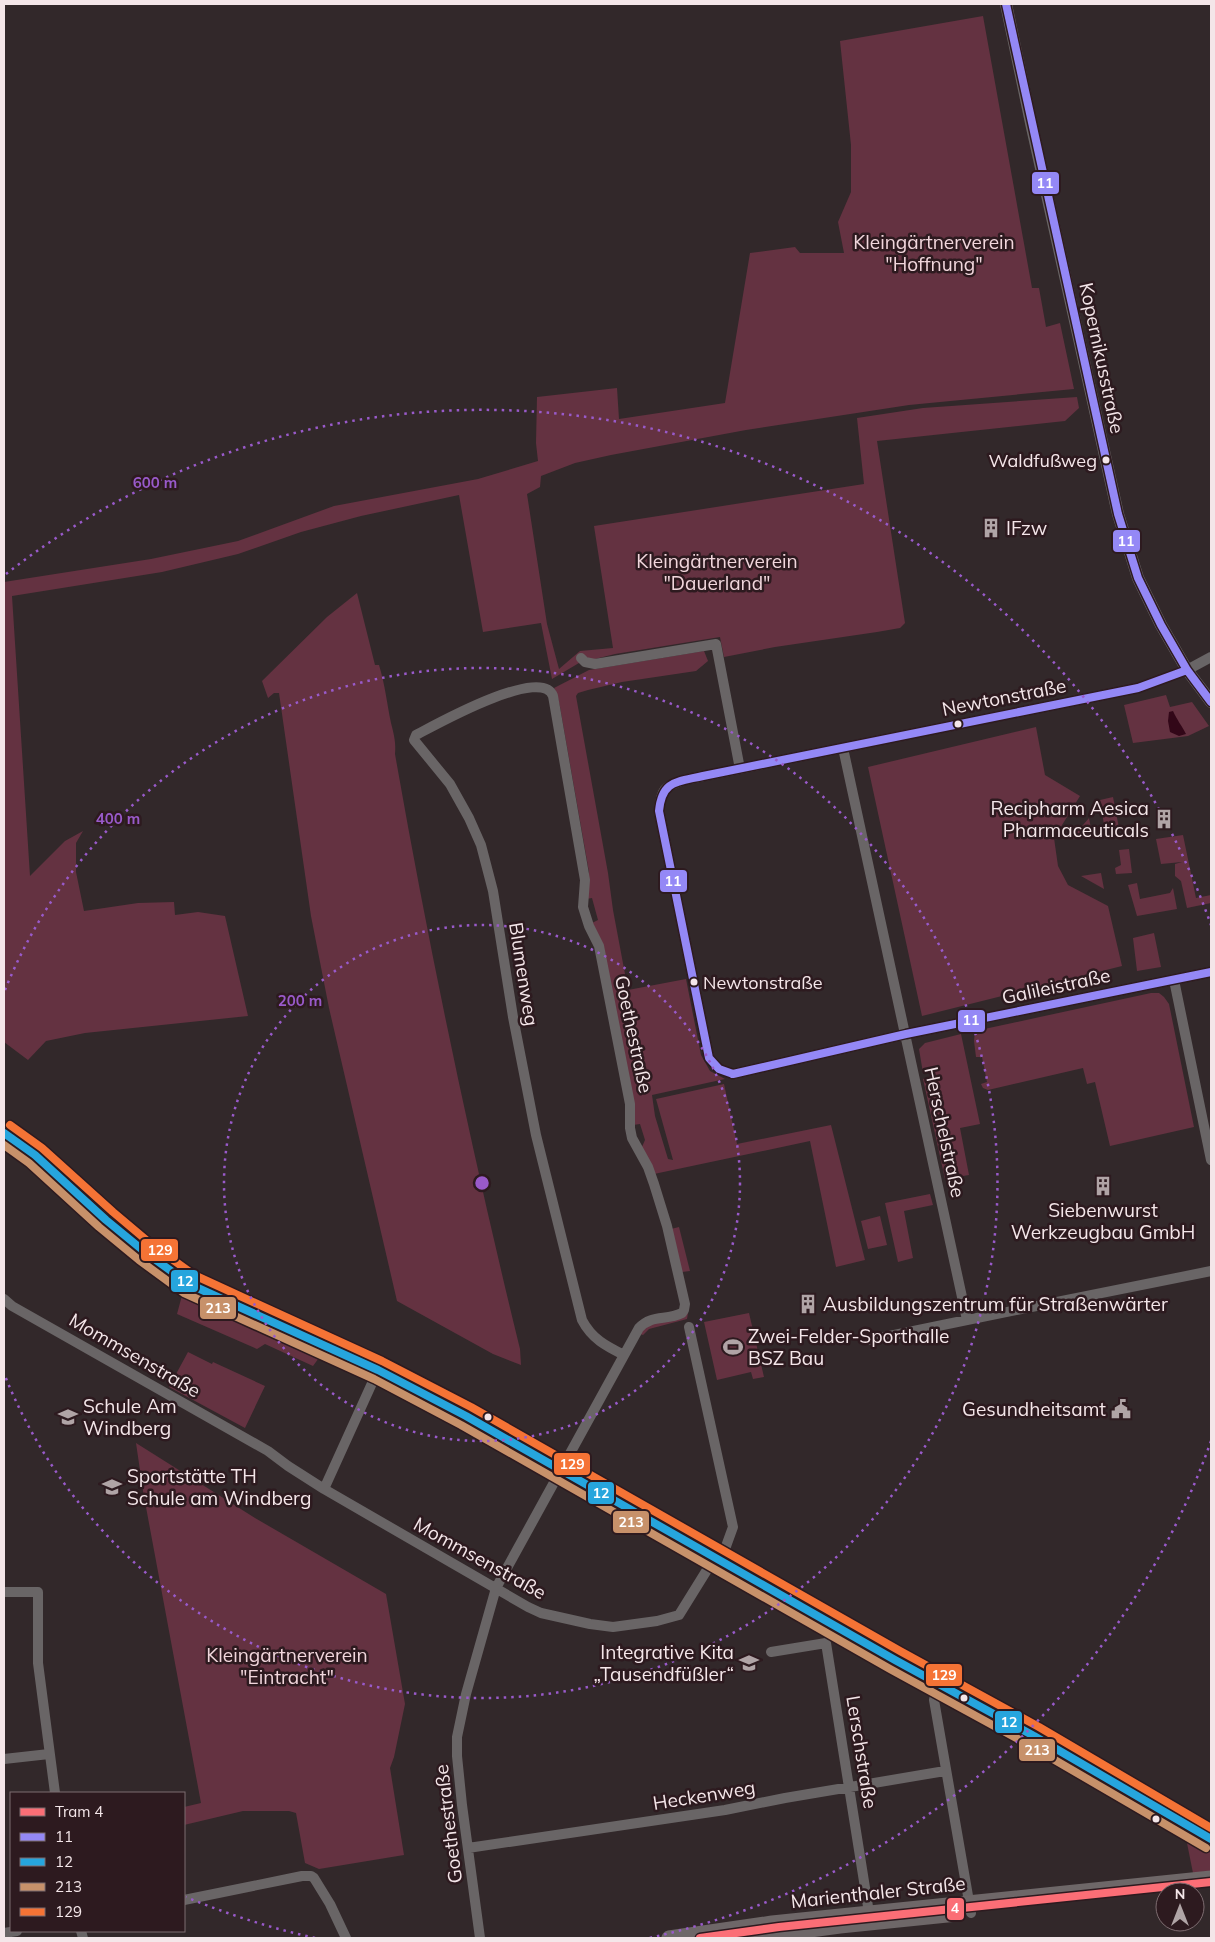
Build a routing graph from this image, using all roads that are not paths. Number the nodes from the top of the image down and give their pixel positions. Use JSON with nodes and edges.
{"nodes":[{"id":1,"x":1006,"y":4,"type":"edge"},
{"id":2,"x":1211,"y":657,"type":"edge"},
{"id":3,"x":581,"y":658,"type":"dead end"},
{"id":4,"x":1187,"y":670,"type":"junction"},
{"id":5,"x":549,"y":689,"type":"joint"},
{"id":6,"x":1211,"y":702,"type":"edge"},
{"id":7,"x":843,"y":748,"type":"junction"},
{"id":8,"x":740,"y":769,"type":"junction"},
{"id":9,"x":1211,"y":972,"type":"edge"},
{"id":10,"x":1174,"y":980,"type":"junction"},
{"id":11,"x":906,"y":1034,"type":"junction"},
{"id":12,"x":733,"y":1074,"type":"joint"},
{"id":13,"x":4,"y":1132,"type":"edge"},
{"id":14,"x":1211,"y":1160,"type":"edge"},
{"id":15,"x":1211,"y":1271,"type":"edge"},
{"id":16,"x":4,"y":1299,"type":"edge"},
{"id":17,"x":967,"y":1320,"type":"junction"},
{"id":18,"x":689,"y":1326,"type":"dead end"},
{"id":19,"x":870,"y":1340,"type":"dead end"},
{"id":20,"x":624,"y":1355,"type":"junction"},
{"id":21,"x":378,"y":1370,"type":"junction"},
{"id":22,"x":561,"y":1470,"type":"junction"},
{"id":23,"x":324,"y":1489,"type":"junction"},
{"id":24,"x":718,"y":1559,"type":"junction"},
{"id":25,"x":496,"y":1588,"type":"junction"},
{"id":26,"x":4,"y":1592,"type":"edge"},
{"id":27,"x":771,"y":1652,"type":"dead end"},
{"id":28,"x":938,"y":1683,"type":"junction"},
{"id":29,"x":49,"y":1754,"type":"junction"},
{"id":30,"x":4,"y":1759,"type":"edge"},
{"id":31,"x":945,"y":1771,"type":"junction"},
{"id":32,"x":850,"y":1786,"type":"junction"},
{"id":33,"x":55,"y":1792,"type":"edge"},
{"id":34,"x":1211,"y":1839,"type":"edge"},
{"id":35,"x":468,"y":1848,"type":"junction"},
{"id":36,"x":1211,"y":1878,"type":"edge"},
{"id":37,"x":1155,"y":1894,"type":"edge"},
{"id":38,"x":185,"y":1900,"type":"edge"},
{"id":39,"x":970,"y":1907,"type":"junction"},
{"id":40,"x":870,"y":1918,"type":"junction"},
{"id":41,"x":346,"y":1938,"type":"edge"},
{"id":42,"x":480,"y":1938,"type":"edge"},
{"id":43,"x":669,"y":1938,"type":"edge"},
{"id":44,"x":751,"y":1938,"type":"edge"}],
"edges":[{"from":1,"to":4,"type":"street","name":"Kopernikusstraße"},
{"from":2,"to":4,"type":"street","name":"Newtonstraße"},
{"from":3,"to":8,"type":"street"},
{"from":4,"to":6,"type":"street","name":"Kopernikusstraße"},
{"from":4,"to":7,"type":"street","name":"Newtonstraße"},
{"from":5,"to":20,"type":"street","name":"Goethestraße"},
{"from":5,"to":20,"type":"street","name":"Blumenweg"},
{"from":7,"to":8,"type":"street","name":"Newtonstraße"},
{"from":7,"to":11,"type":"street","name":"Herschelstraße"},
{"from":8,"to":12,"type":"street","name":"Newtonstraße"},
{"from":9,"to":10,"type":"street","name":"Galileistraße"},
{"from":10,"to":11,"type":"street","name":"Galileistraße"},
{"from":10,"to":14,"type":"street"},
{"from":11,"to":12,"type":"street","name":"Galileistraße"},
{"from":11,"to":17,"type":"street","name":"Herschelstraße"},
{"from":13,"to":21,"type":"main road"},
{"from":15,"to":17,"type":"street"},
{"from":16,"to":23,"type":"street","name":"Mommsenstraße"},
{"from":17,"to":19,"type":"street"},
{"from":18,"to":24,"type":"street","name":"Mommsenstraße"},
{"from":20,"to":22,"type":"street","name":"Goethestraße"},
{"from":21,"to":22,"type":"main road"},
{"from":21,"to":23,"type":"street"},
{"from":22,"to":24,"type":"main road"},
{"from":22,"to":25,"type":"street","name":"Goethestraße"},
{"from":23,"to":25,"type":"street","name":"Mommsenstraße"},
{"from":24,"to":25,"type":"street","name":"Mommsenstraße"},
{"from":24,"to":28,"type":"main road"},
{"from":25,"to":35,"type":"street","name":"Goethestraße"},
{"from":26,"to":29,"type":"street"},
{"from":27,"to":32,"type":"street","name":"Lerschstraße"},
{"from":28,"to":31,"type":"street"},
{"from":28,"to":34,"type":"main road"},
{"from":29,"to":30,"type":"street"},
{"from":29,"to":33,"type":"street"},
{"from":31,"to":32,"type":"street","name":"Heckenweg"},
{"from":31,"to":39,"type":"street"},
{"from":32,"to":35,"type":"street","name":"Heckenweg"},
{"from":32,"to":40,"type":"street","name":"Lerschstraße"},
{"from":35,"to":42,"type":"street","name":"Goethestraße"},
{"from":36,"to":39,"type":"main road","name":"Marienthaler Straße"},
{"from":37,"to":39,"type":"main road","name":"Marienthaler Straße"},
{"from":38,"to":41,"type":"street"},
{"from":39,"to":40,"type":"main road","name":"Marienthaler Straße"},
{"from":40,"to":43,"type":"main road","name":"Marienthaler Straße"},
{"from":40,"to":44,"type":"main road","name":"Marienthaler Straße"}]}
